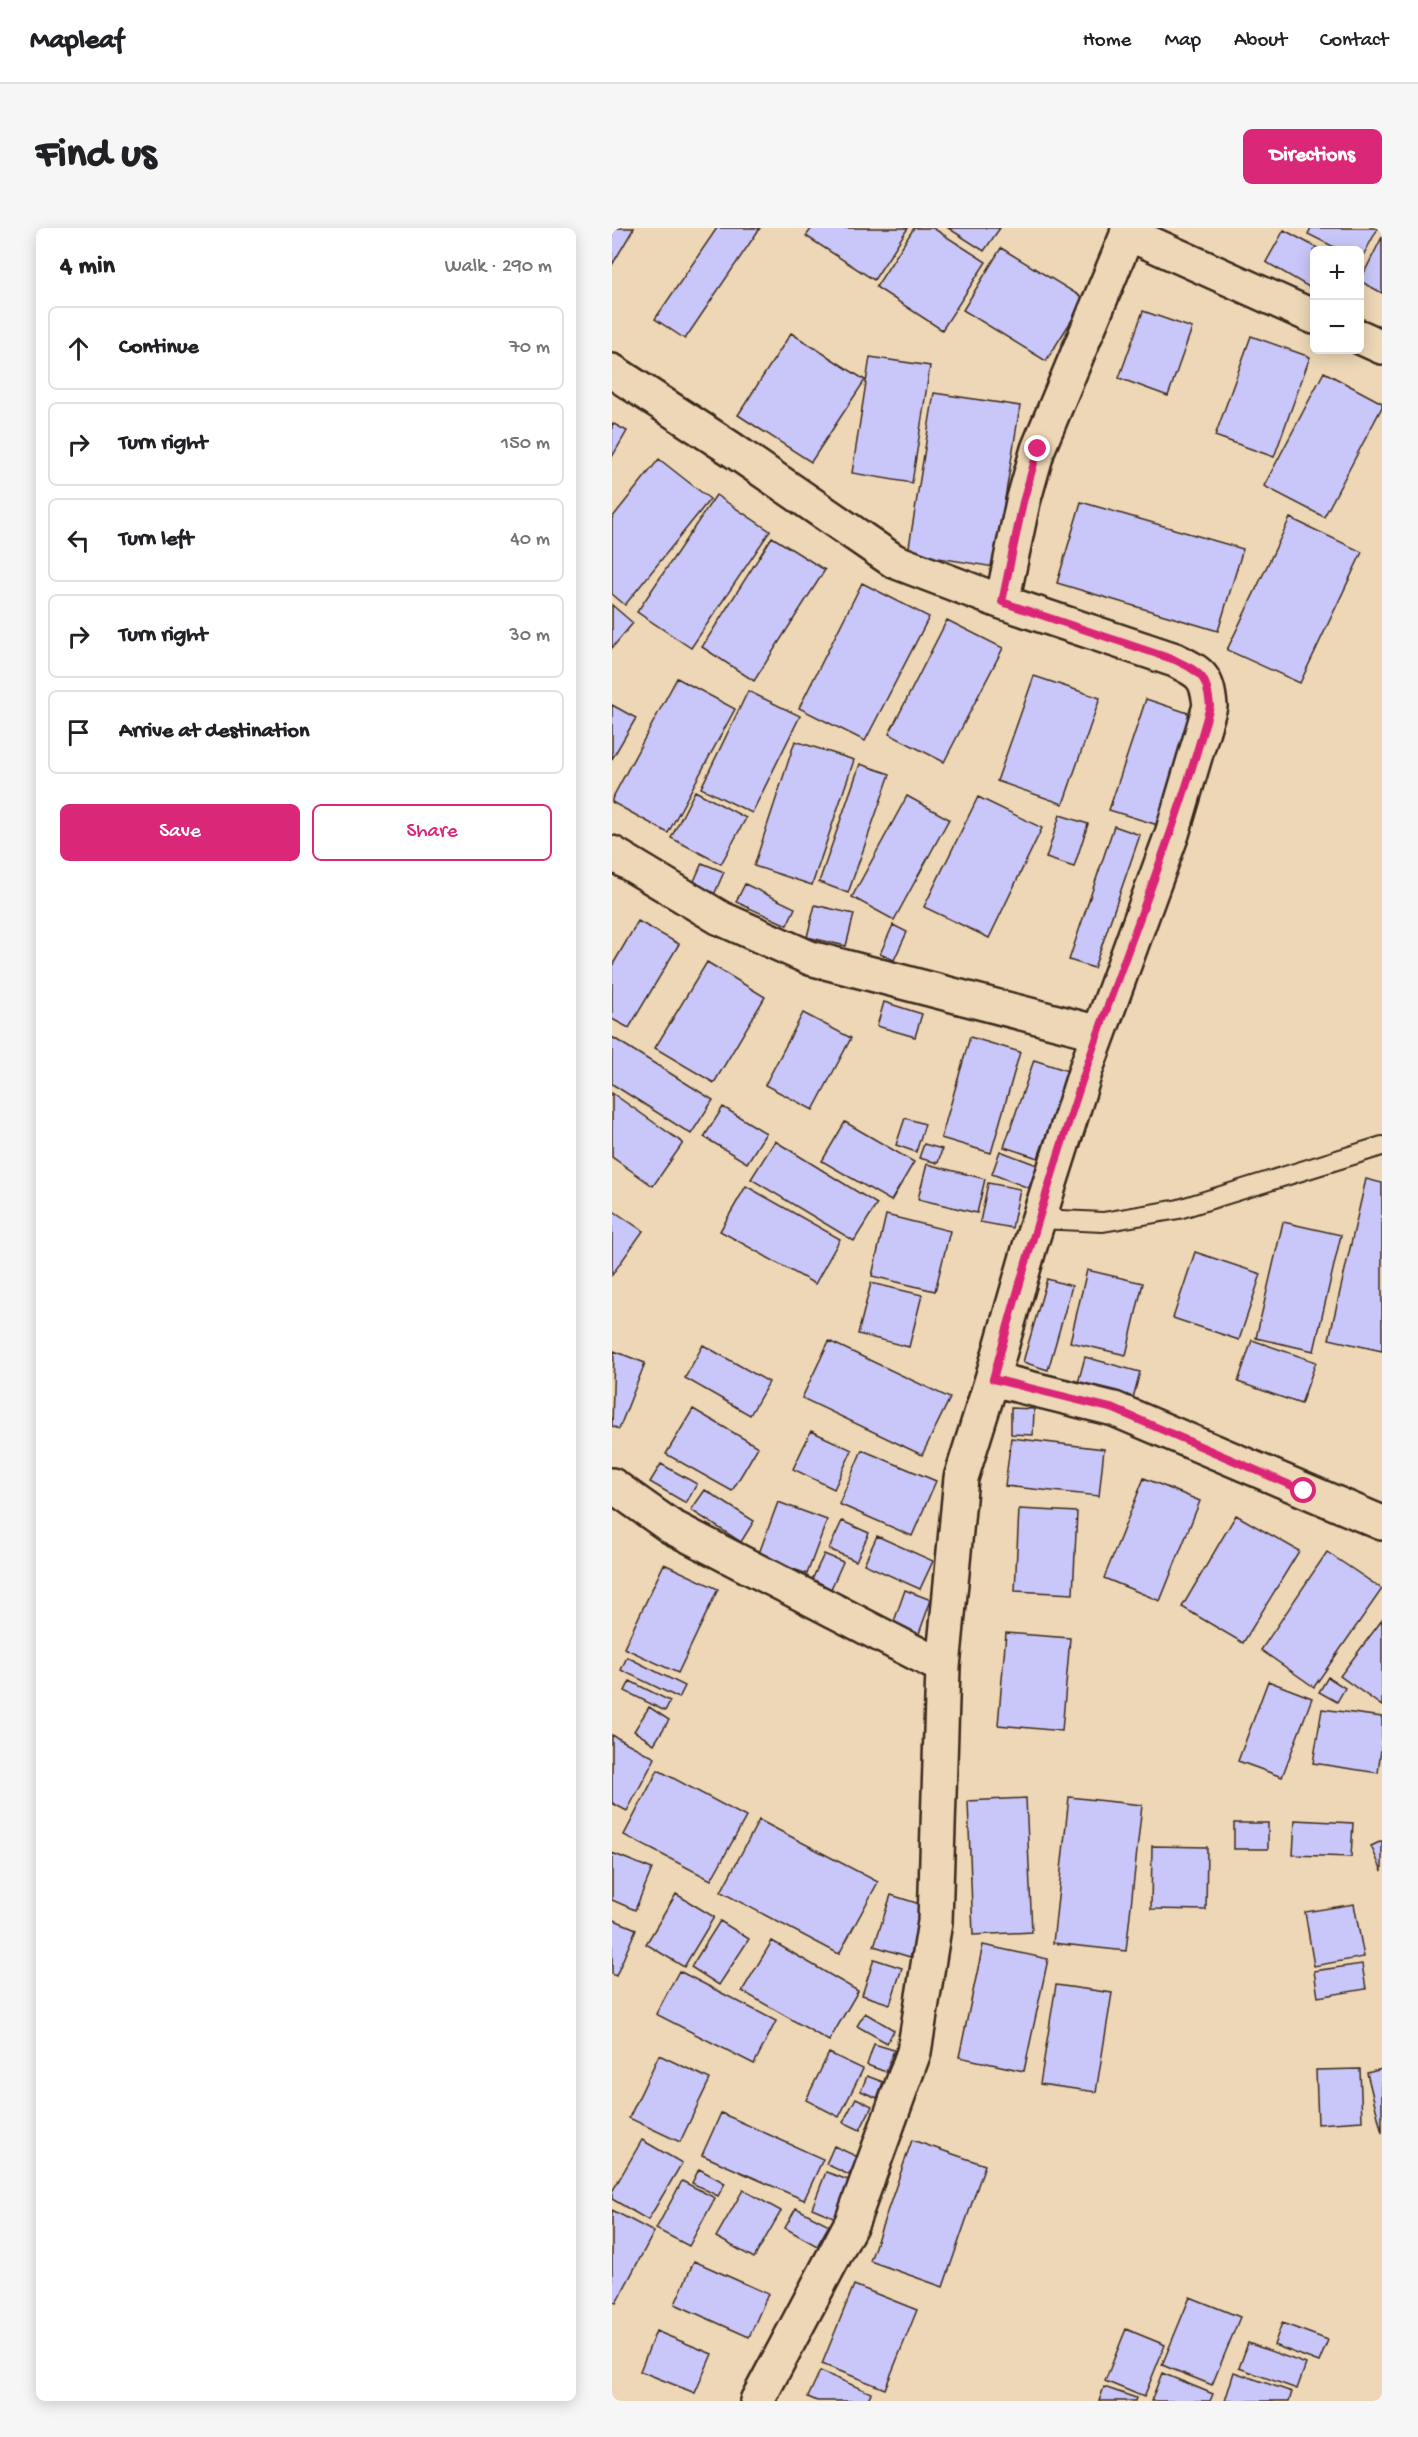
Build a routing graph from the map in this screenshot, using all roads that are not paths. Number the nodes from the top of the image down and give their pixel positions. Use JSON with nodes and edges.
{"nodes":[{"id":1,"x":1129,"y":231,"type":"edge"},
{"id":2,"x":1310,"y":315,"type":"edge"},
{"id":3,"x":1364,"y":339,"type":"edge"},
{"id":4,"x":1382,"y":347,"type":"edge"},
{"id":5,"x":612,"y":372,"type":"edge"},
{"id":6,"x":1002,"y":602,"type":"junction"},
{"id":7,"x":612,"y":853,"type":"edge"},
{"id":8,"x":1099,"y":1033,"type":"junction"},
{"id":9,"x":1382,"y":1146,"type":"edge"},
{"id":10,"x":1039,"y":1219,"type":"junction"},
{"id":11,"x":993,"y":1379,"type":"junction"},
{"id":12,"x":612,"y":1485,"type":"edge"},
{"id":13,"x":1382,"y":1523,"type":"edge"},
{"id":14,"x":943,"y":1667,"type":"junction"},
{"id":15,"x":757,"y":2401,"type":"edge"}],
"edges":[{"from":1,"to":2,"type":"street"},
{"from":1,"to":6,"type":"street"},
{"from":3,"to":4,"type":"street"},
{"from":5,"to":6,"type":"street"},
{"from":6,"to":8,"type":"street"},
{"from":7,"to":8,"type":"street"},
{"from":8,"to":10,"type":"street"},
{"from":9,"to":10,"type":"lane"},
{"from":10,"to":11,"type":"street"},
{"from":11,"to":13,"type":"street"},
{"from":11,"to":14,"type":"street"},
{"from":12,"to":14,"type":"street"},
{"from":14,"to":15,"type":"street"}]}
